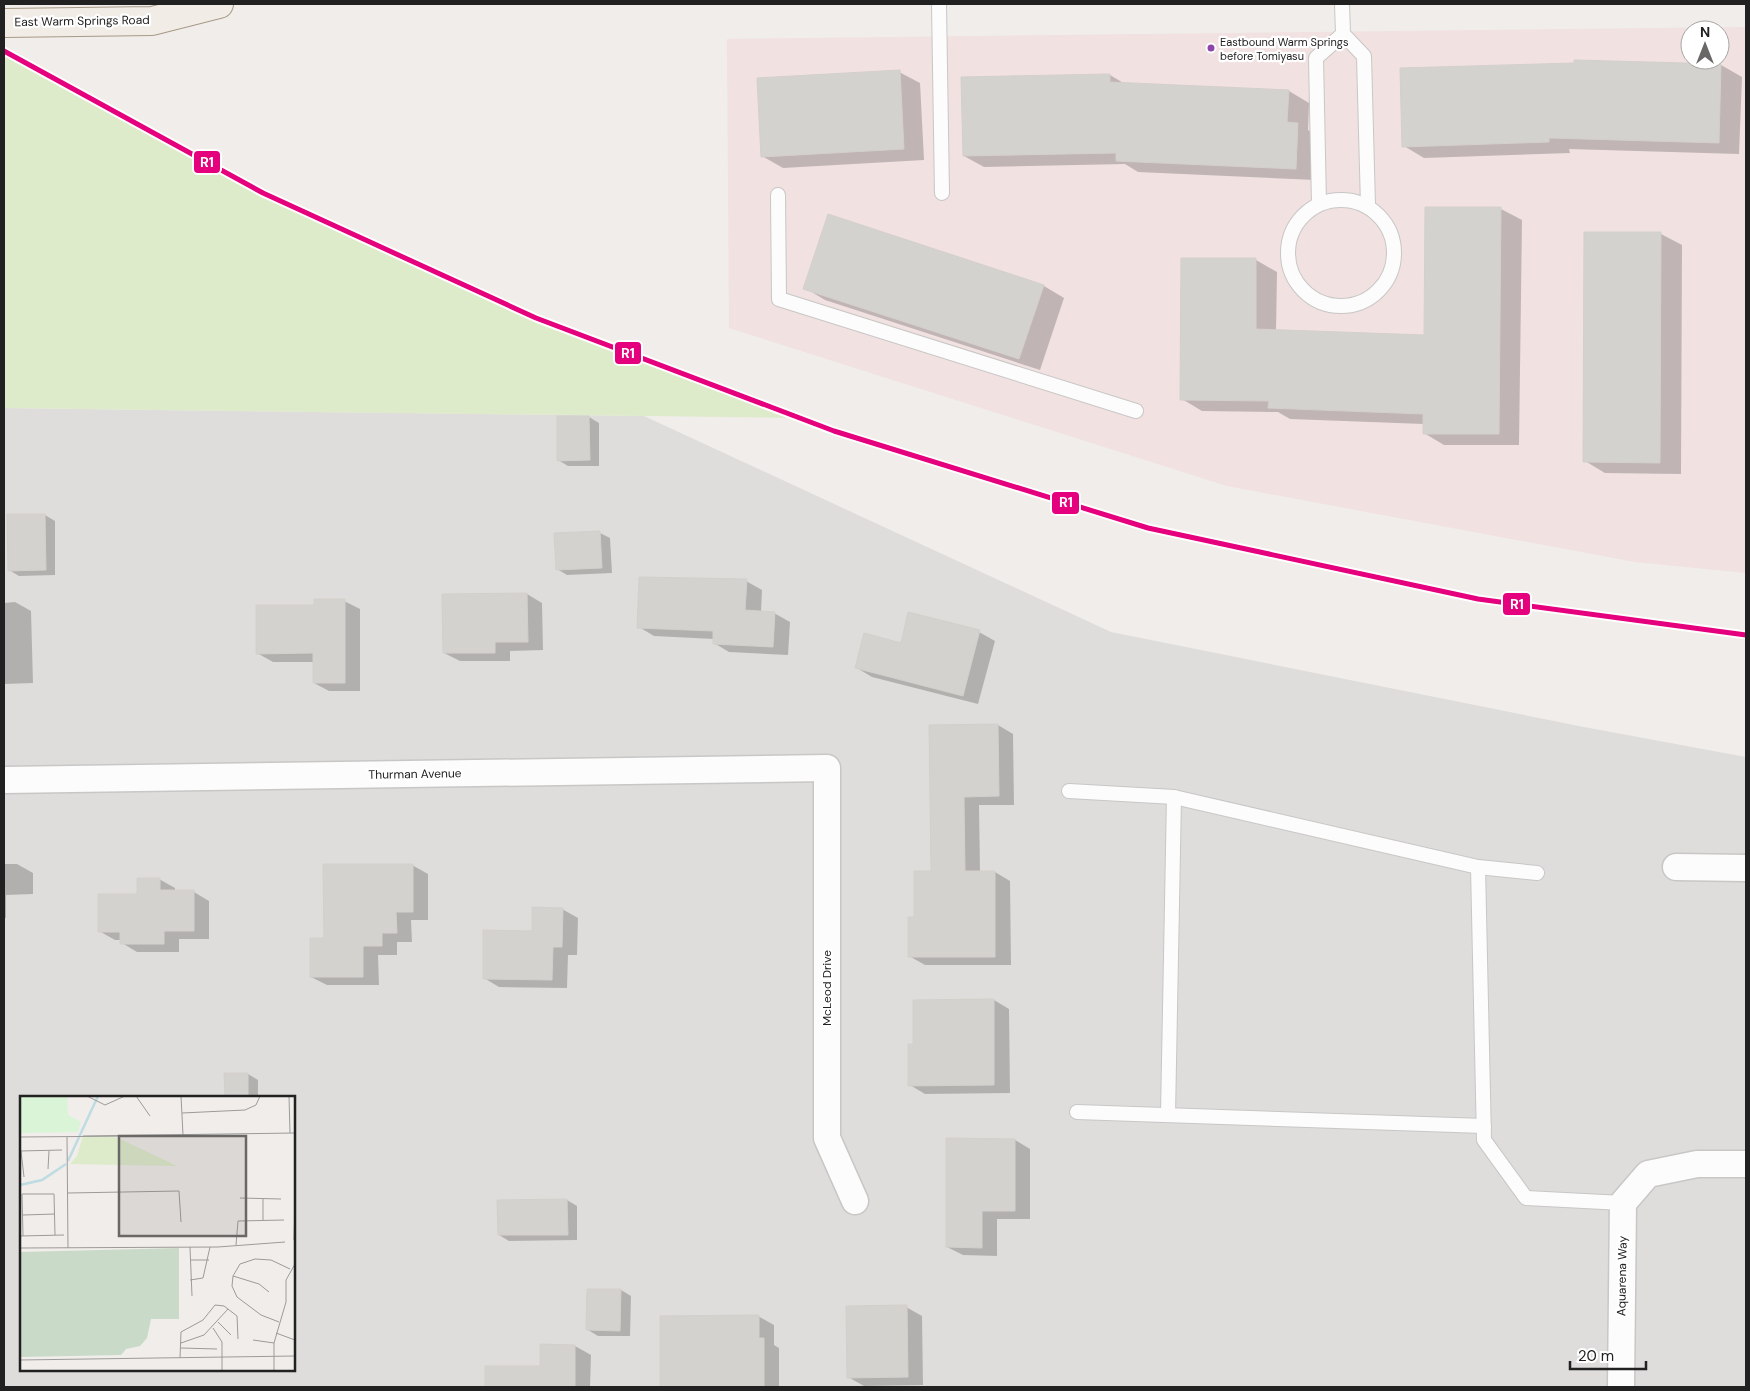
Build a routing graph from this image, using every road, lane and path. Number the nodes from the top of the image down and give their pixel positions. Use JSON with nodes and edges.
{"nodes":[{"id":1,"x":219,"y":4,"type":"edge"},
{"id":2,"x":939,"y":4,"type":"edge"},
{"id":3,"x":1342,"y":4,"type":"edge"},
{"id":4,"x":4,"y":23,"type":"edge"},
{"id":5,"x":1343,"y":34,"type":"junction"},
{"id":6,"x":942,"y":194,"type":"dead end"},
{"id":7,"x":778,"y":195,"type":"dead end"},
{"id":8,"x":1319,"y":204,"type":"junction"},
{"id":9,"x":1368,"y":206,"type":"junction"},
{"id":10,"x":1136,"y":411,"type":"dead end"},
{"id":11,"x":827,"y":768,"type":"joint"},
{"id":12,"x":4,"y":780,"type":"edge"},
{"id":13,"x":1069,"y":791,"type":"dead end"},
{"id":14,"x":1174,"y":797,"type":"junction"},
{"id":15,"x":1478,"y":867,"type":"junction"},
{"id":16,"x":1676,"y":867,"type":"dead end"},
{"id":17,"x":1746,"y":868,"type":"edge"},
{"id":18,"x":1537,"y":874,"type":"dead end"},
{"id":19,"x":1077,"y":1112,"type":"dead end"},
{"id":20,"x":1168,"y":1115,"type":"junction"},
{"id":21,"x":1484,"y":1126,"type":"junction"},
{"id":22,"x":1746,"y":1164,"type":"edge"},
{"id":23,"x":855,"y":1201,"type":"dead end"},
{"id":24,"x":1623,"y":1202,"type":"junction"},
{"id":25,"x":1621,"y":1387,"type":"edge"}],
"edges":[{"from":1,"to":4,"type":"main road","name":"East Warm Springs Road"},
{"from":2,"to":6,"type":"lane"},
{"from":3,"to":5,"type":"lane"},
{"from":5,"to":8,"type":"lane"},
{"from":5,"to":9,"type":"lane"},
{"from":7,"to":10,"type":"lane"},
{"from":8,"to":9,"type":"lane"},
{"from":8,"to":9,"type":"lane"},
{"from":11,"to":12,"type":"street","name":"Thurman Avenue"},
{"from":11,"to":23,"type":"street","name":"McLeod Drive"},
{"from":13,"to":14,"type":"lane"},
{"from":14,"to":15,"type":"lane"},
{"from":14,"to":20,"type":"lane"},
{"from":15,"to":18,"type":"lane"},
{"from":15,"to":21,"type":"lane"},
{"from":16,"to":17,"type":"street"},
{"from":19,"to":20,"type":"lane"},
{"from":20,"to":21,"type":"lane"},
{"from":21,"to":24,"type":"lane"},
{"from":22,"to":24,"type":"street"},
{"from":24,"to":25,"type":"street","name":"Aquarena Way"}]}
